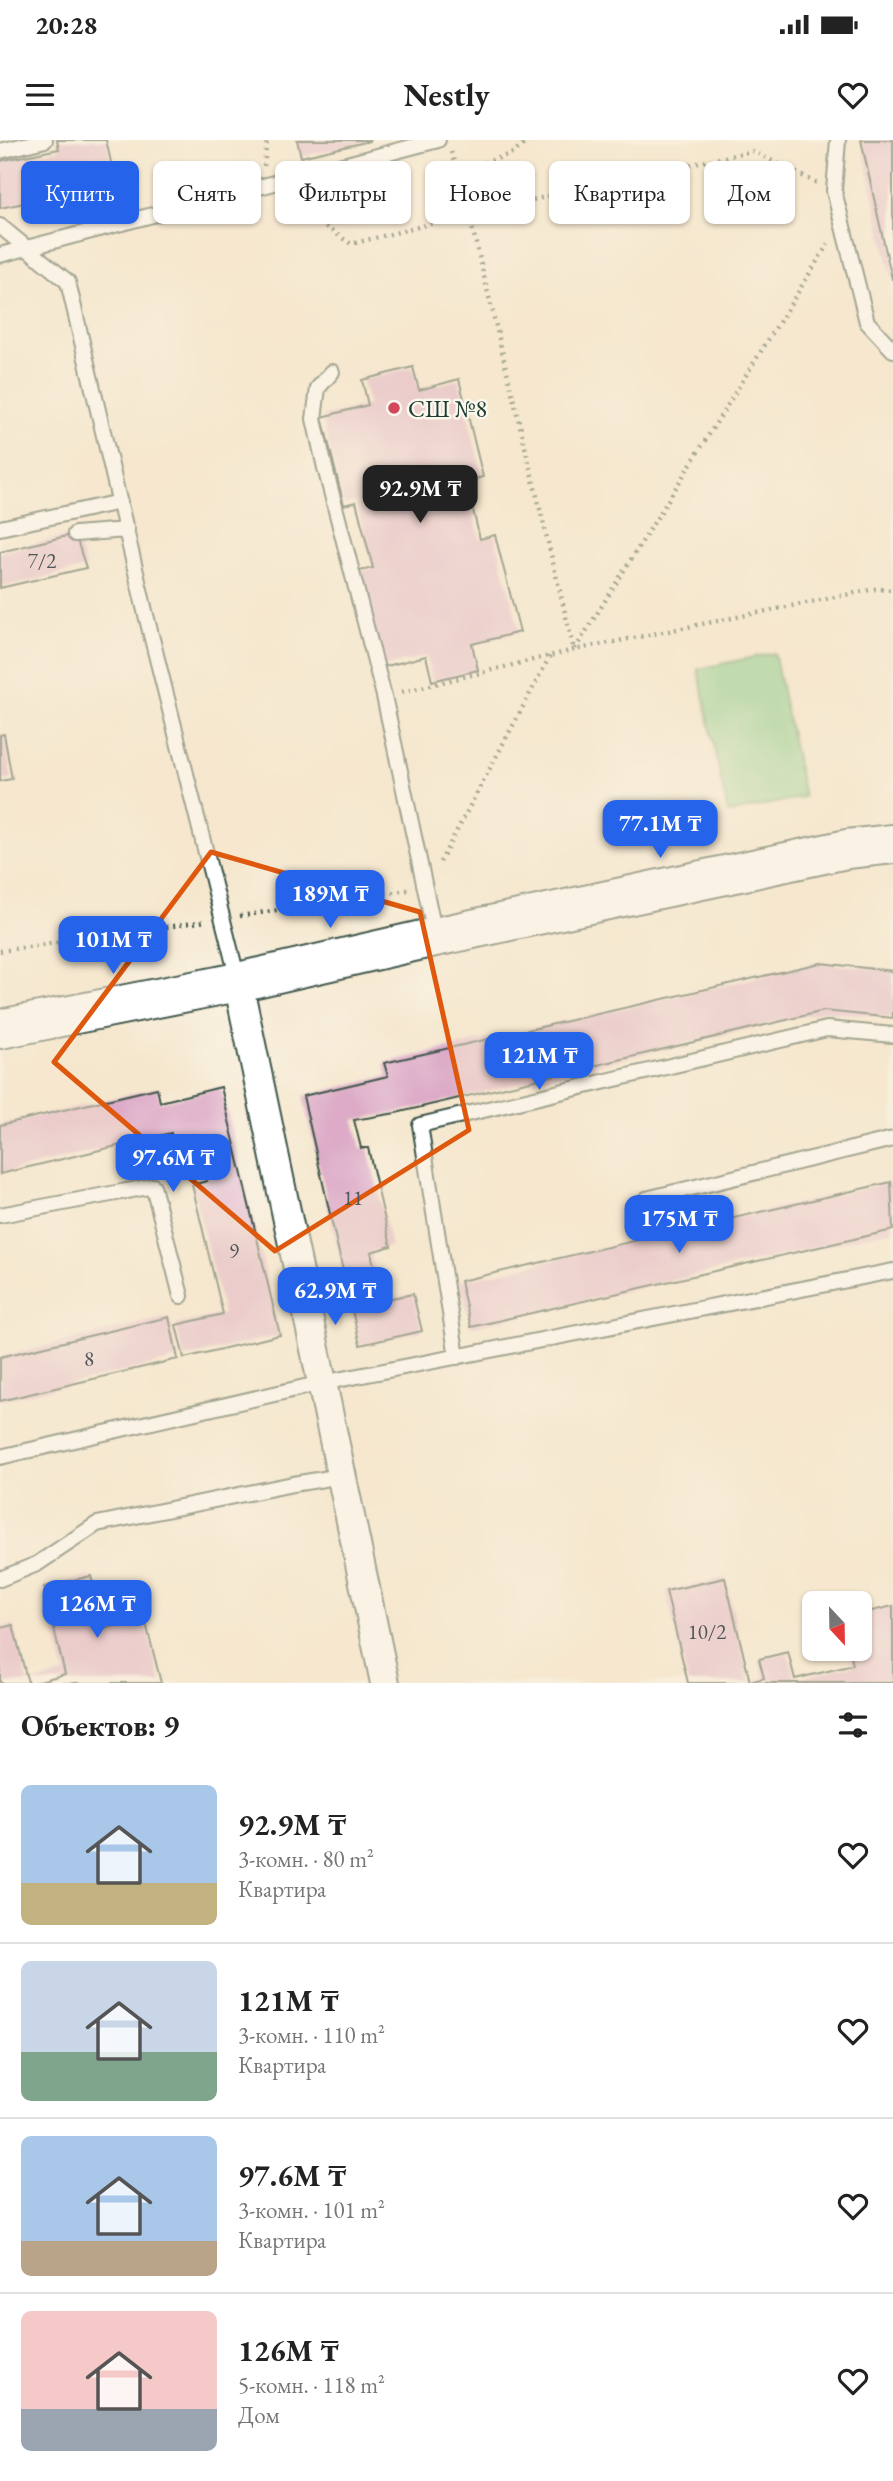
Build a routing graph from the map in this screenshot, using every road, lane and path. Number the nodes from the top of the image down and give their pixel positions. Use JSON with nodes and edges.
{"nodes":[{"id":1,"x":45,"y":140,"type":"edge"},
{"id":2,"x":267,"y":140,"type":"edge"},
{"id":3,"x":438,"y":140,"type":"edge"},
{"id":4,"x":529,"y":140,"type":"edge"},
{"id":5,"x":838,"y":140,"type":"edge"},
{"id":6,"x":0,"y":150,"type":"edge"},
{"id":7,"x":489,"y":161,"type":"edge"},
{"id":8,"x":264,"y":185,"type":"junction"},
{"id":9,"x":834,"y":191,"type":"junction"},
{"id":10,"x":535,"y":199,"type":"edge"},
{"id":11,"x":842,"y":222,"type":"junction"},
{"id":12,"x":429,"y":224,"type":"edge"},
{"id":13,"x":470,"y":224,"type":"edge"},
{"id":14,"x":0,"y":226,"type":"edge"},
{"id":15,"x":28,"y":248,"type":"junction"},
{"id":16,"x":0,"y":255,"type":"edge"},
{"id":17,"x":893,"y":350,"type":"edge"},
{"id":18,"x":332,"y":372,"type":"dead end"},
{"id":19,"x":120,"y":502,"type":"junction"},
{"id":20,"x":0,"y":528,"type":"edge"},
{"id":21,"x":127,"y":530,"type":"junction"},
{"id":22,"x":75,"y":534,"type":"dead end"},
{"id":23,"x":893,"y":590,"type":"edge"},
{"id":24,"x":575,"y":650,"type":"junction"},
{"id":25,"x":384,"y":696,"type":"junction"},
{"id":26,"x":893,"y":844,"type":"edge"},
{"id":27,"x":222,"y":919,"type":"junction"},
{"id":28,"x":435,"y":937,"type":"junction"},
{"id":29,"x":0,"y":951,"type":"edge"},
{"id":30,"x":238,"y":982,"type":"junction"},
{"id":31,"x":0,"y":1029,"type":"edge"},
{"id":32,"x":893,"y":1035,"type":"edge"},
{"id":33,"x":893,"y":1139,"type":"edge"},
{"id":34,"x":646,"y":1199,"type":"dead end"},
{"id":35,"x":0,"y":1215,"type":"edge"},
{"id":36,"x":893,"y":1271,"type":"edge"},
{"id":37,"x":181,"y":1296,"type":"dead end"},
{"id":38,"x":457,"y":1357,"type":"junction"},
{"id":39,"x":322,"y":1383,"type":"junction"},
{"id":40,"x":0,"y":1457,"type":"edge"},
{"id":41,"x":342,"y":1476,"type":"junction"},
{"id":42,"x":0,"y":1579,"type":"edge"},
{"id":43,"x":385,"y":1683,"type":"edge"}],
"edges":[{"from":1,"to":6,"type":"lane"},
{"from":2,"to":8,"type":"path"},
{"from":3,"to":8,"type":"lane"},
{"from":4,"to":7,"type":"path"},
{"from":5,"to":9,"type":"lane"},
{"from":8,"to":12,"type":"path"},
{"from":8,"to":15,"type":"lane"},
{"from":9,"to":10,"type":"path"},
{"from":9,"to":11,"type":"lane"},
{"from":11,"to":17,"type":"lane"},
{"from":11,"to":24,"type":"path"},
{"from":13,"to":24,"type":"path"},
{"from":14,"to":15,"type":"lane"},
{"from":15,"to":16,"type":"lane"},
{"from":15,"to":19,"type":"lane"},
{"from":18,"to":25,"type":"lane"},
{"from":19,"to":20,"type":"lane"},
{"from":19,"to":21,"type":"lane"},
{"from":21,"to":22,"type":"lane"},
{"from":21,"to":27,"type":"lane"},
{"from":23,"to":24,"type":"path"},
{"from":24,"to":25,"type":"path"},
{"from":25,"to":28,"type":"lane"},
{"from":26,"to":28,"type":"street"},
{"from":27,"to":29,"type":"path"},
{"from":27,"to":30,"type":"lane"},
{"from":28,"to":30,"type":"street"},
{"from":30,"to":31,"type":"street"},
{"from":30,"to":39,"type":"street"},
{"from":32,"to":38,"type":"lane"},
{"from":33,"to":34,"type":"lane"},
{"from":35,"to":37,"type":"lane"},
{"from":36,"to":38,"type":"lane"},
{"from":38,"to":39,"type":"lane"},
{"from":39,"to":40,"type":"lane"},
{"from":39,"to":41,"type":"street"},
{"from":41,"to":42,"type":"lane"},
{"from":41,"to":43,"type":"street"}]}
